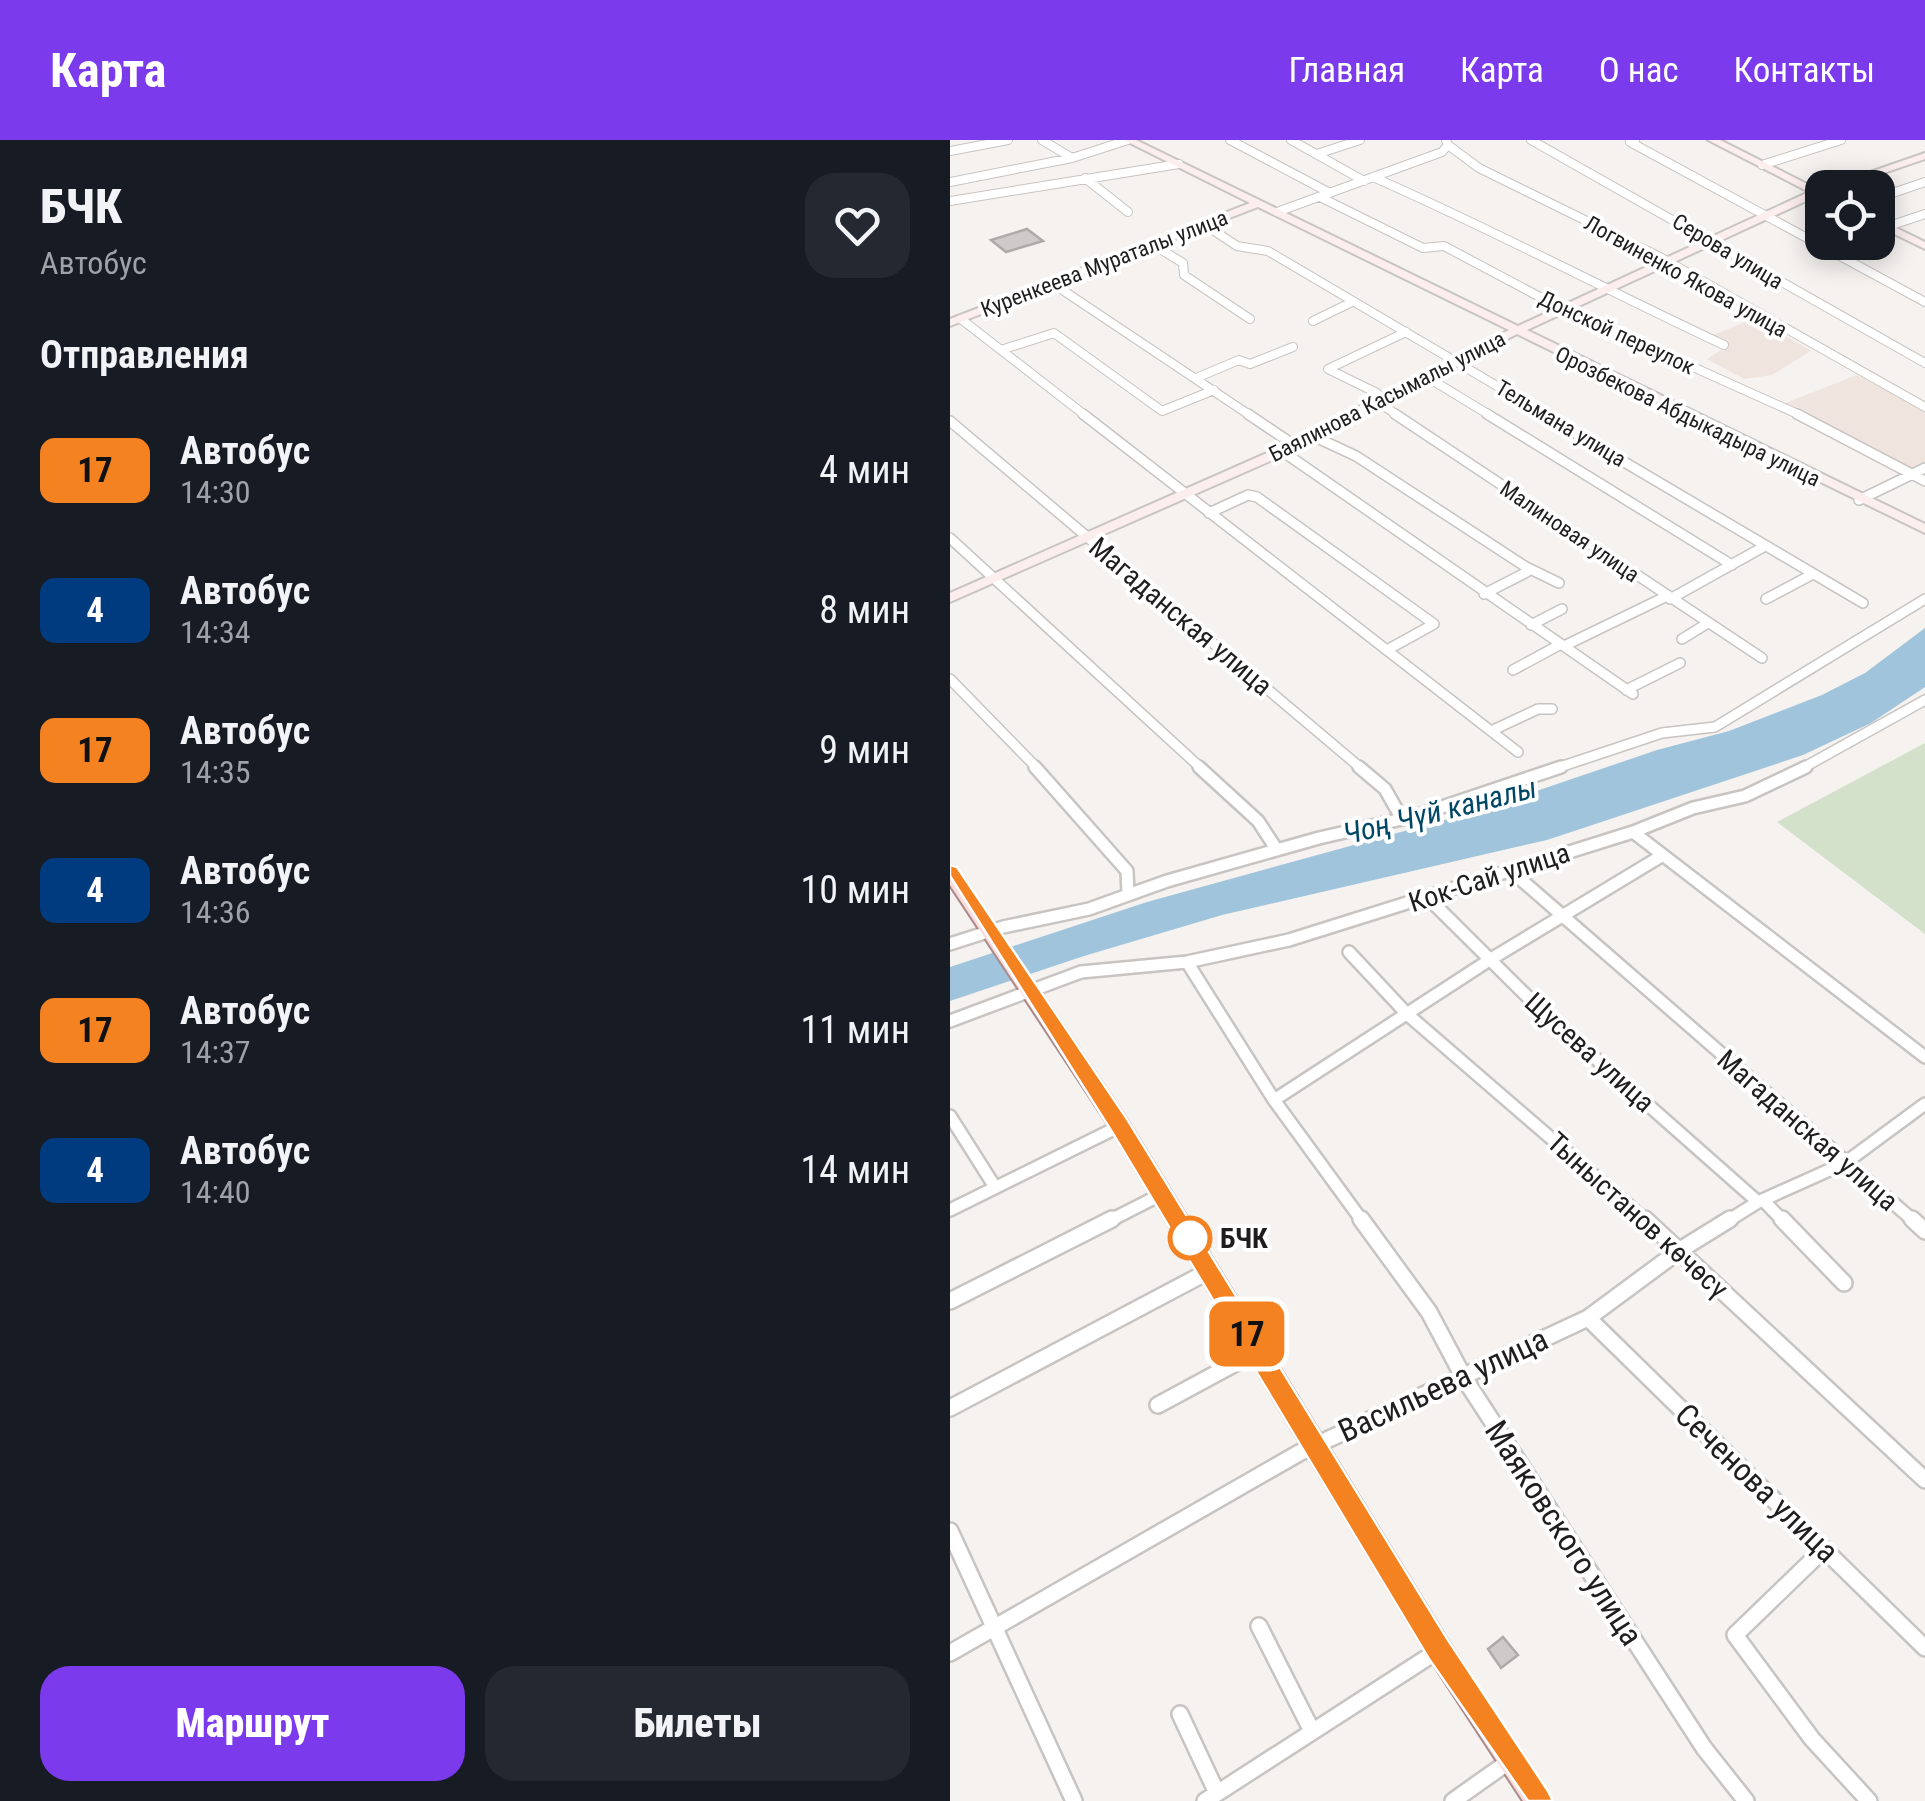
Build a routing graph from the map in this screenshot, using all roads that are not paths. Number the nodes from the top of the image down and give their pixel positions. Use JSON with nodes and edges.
{"nodes":[{"id":1,"x":1008,"y":140,"type":"edge"},
{"id":2,"x":1042,"y":140,"type":"edge"},
{"id":3,"x":1128,"y":140,"type":"edge"},
{"id":4,"x":1230,"y":140,"type":"edge"},
{"id":5,"x":1291,"y":140,"type":"edge"},
{"id":6,"x":1360,"y":140,"type":"edge"},
{"id":7,"x":1531,"y":140,"type":"edge"},
{"id":8,"x":1635,"y":140,"type":"edge"},
{"id":9,"x":1713,"y":140,"type":"edge"},
{"id":10,"x":1841,"y":140,"type":"edge"},
{"id":11,"x":950,"y":143,"type":"edge"},
{"id":12,"x":1447,"y":143,"type":"edge"},
{"id":13,"x":953,"y":151,"type":"edge"},
{"id":14,"x":1317,"y":154,"type":"junction"},
{"id":15,"x":1925,"y":156,"type":"edge"},
{"id":16,"x":1072,"y":158,"type":"junction"},
{"id":17,"x":1179,"y":164,"type":"junction"},
{"id":18,"x":1762,"y":165,"type":"junction"},
{"id":19,"x":1884,"y":170,"type":"edge"},
{"id":20,"x":1085,"y":178,"type":"junction"},
{"id":21,"x":1369,"y":179,"type":"junction"},
{"id":22,"x":950,"y":182,"type":"edge"},
{"id":23,"x":1925,"y":182,"type":"edge"},
{"id":24,"x":1805,"y":183,"type":"edge"},
{"id":25,"x":1895,"y":192,"type":"edge"},
{"id":26,"x":1330,"y":193,"type":"junction"},
{"id":27,"x":1320,"y":196,"type":"junction"},
{"id":28,"x":1805,"y":199,"type":"edge"},
{"id":29,"x":950,"y":202,"type":"edge"},
{"id":30,"x":1258,"y":203,"type":"junction"},
{"id":31,"x":1128,"y":212,"type":"dead end"},
{"id":32,"x":1277,"y":212,"type":"junction"},
{"id":33,"x":1925,"y":214,"type":"edge"},
{"id":34,"x":1764,"y":216,"type":"junction"},
{"id":35,"x":1895,"y":222,"type":"edge"},
{"id":36,"x":1204,"y":224,"type":"junction"},
{"id":37,"x":1895,"y":231,"type":"edge"},
{"id":38,"x":1711,"y":241,"type":"junction"},
{"id":39,"x":1152,"y":244,"type":"junction"},
{"id":40,"x":1925,"y":246,"type":"edge"},
{"id":41,"x":1665,"y":262,"type":"junction"},
{"id":42,"x":1052,"y":283,"type":"junction"},
{"id":43,"x":1606,"y":289,"type":"junction"},
{"id":44,"x":1352,"y":302,"type":"junction"},
{"id":45,"x":1925,"y":302,"type":"edge"},
{"id":46,"x":1564,"y":308,"type":"junction"},
{"id":47,"x":950,"y":310,"type":"edge"},
{"id":48,"x":1250,"y":318,"type":"dead end"},
{"id":49,"x":955,"y":321,"type":"edge"},
{"id":50,"x":1313,"y":321,"type":"dead end"},
{"id":51,"x":1515,"y":330,"type":"junction"},
{"id":52,"x":1406,"y":332,"type":"junction"},
{"id":53,"x":1724,"y":346,"type":"dead end"},
{"id":54,"x":1293,"y":347,"type":"dead end"},
{"id":55,"x":1001,"y":350,"type":"junction"},
{"id":56,"x":1458,"y":361,"type":"junction"},
{"id":57,"x":1925,"y":362,"type":"edge"},
{"id":58,"x":1427,"y":377,"type":"junction"},
{"id":59,"x":1196,"y":378,"type":"junction"},
{"id":60,"x":1214,"y":390,"type":"junction"},
{"id":61,"x":1381,"y":400,"type":"junction"},
{"id":62,"x":1925,"y":407,"type":"edge"},
{"id":63,"x":950,"y":420,"type":"edge"},
{"id":64,"x":1313,"y":436,"type":"junction"},
{"id":65,"x":1288,"y":448,"type":"junction"},
{"id":66,"x":1925,"y":468,"type":"edge"},
{"id":67,"x":1914,"y":476,"type":"junction"},
{"id":68,"x":1925,"y":480,"type":"edge"},
{"id":69,"x":1186,"y":496,"type":"junction"},
{"id":70,"x":1859,"y":500,"type":"junction"},
{"id":71,"x":1210,"y":513,"type":"junction"},
{"id":72,"x":1925,"y":529,"type":"edge"},
{"id":73,"x":950,"y":538,"type":"edge"},
{"id":74,"x":1088,"y":539,"type":"junction"},
{"id":75,"x":1765,"y":546,"type":"junction"},
{"id":76,"x":1732,"y":565,"type":"junction"},
{"id":77,"x":1526,"y":566,"type":"junction"},
{"id":78,"x":1813,"y":574,"type":"junction"},
{"id":79,"x":995,"y":579,"type":"junction"},
{"id":80,"x":1559,"y":583,"type":"dead end"},
{"id":81,"x":1484,"y":594,"type":"junction"},
{"id":82,"x":1669,"y":597,"type":"junction"},
{"id":83,"x":950,"y":598,"type":"edge"},
{"id":84,"x":1925,"y":599,"type":"edge"},
{"id":85,"x":1766,"y":600,"type":"dead end"},
{"id":86,"x":1862,"y":603,"type":"dead end"},
{"id":87,"x":1562,"y":609,"type":"dead end"},
{"id":88,"x":1708,"y":623,"type":"junction"},
{"id":89,"x":1532,"y":625,"type":"junction"},
{"id":90,"x":1682,"y":639,"type":"dead end"},
{"id":91,"x":1562,"y":645,"type":"junction"},
{"id":92,"x":1387,"y":650,"type":"junction"},
{"id":93,"x":1762,"y":658,"type":"dead end"},
{"id":94,"x":1680,"y":663,"type":"dead end"},
{"id":95,"x":1513,"y":670,"type":"dead end"},
{"id":96,"x":950,"y":680,"type":"edge"},
{"id":97,"x":1925,"y":700,"type":"edge"},
{"id":98,"x":1552,"y":708,"type":"dead end"},
{"id":99,"x":1491,"y":731,"type":"junction"},
{"id":100,"x":1518,"y":752,"type":"dead end"},
{"id":101,"x":1402,"y":819,"type":"junction"},
{"id":102,"x":1633,"y":832,"type":"junction"},
{"id":103,"x":1277,"y":850,"type":"junction"},
{"id":104,"x":1663,"y":855,"type":"junction"},
{"id":105,"x":1510,"y":870,"type":"junction"},
{"id":106,"x":950,"y":872,"type":"edge"},
{"id":107,"x":1128,"y":895,"type":"junction"},
{"id":108,"x":1427,"y":897,"type":"junction"},
{"id":109,"x":1561,"y":918,"type":"junction"},
{"id":110,"x":996,"y":938,"type":"junction"},
{"id":111,"x":950,"y":944,"type":"edge"},
{"id":112,"x":1350,"y":952,"type":"dead end"},
{"id":113,"x":1490,"y":959,"type":"junction"},
{"id":114,"x":1187,"y":962,"type":"junction"},
{"id":115,"x":1029,"y":988,"type":"junction"},
{"id":116,"x":1407,"y":1014,"type":"junction"},
{"id":117,"x":950,"y":1022,"type":"edge"},
{"id":118,"x":1925,"y":1057,"type":"edge"},
{"id":119,"x":1274,"y":1100,"type":"junction"},
{"id":120,"x":1925,"y":1104,"type":"edge"},
{"id":121,"x":950,"y":1116,"type":"edge"},
{"id":122,"x":1120,"y":1126,"type":"junction"},
{"id":123,"x":1845,"y":1162,"type":"junction"},
{"id":124,"x":995,"y":1186,"type":"junction"},
{"id":125,"x":1162,"y":1194,"type":"junction"},
{"id":126,"x":1760,"y":1201,"type":"junction"},
{"id":127,"x":950,"y":1210,"type":"edge"},
{"id":128,"x":1925,"y":1231,"type":"edge"},
{"id":129,"x":1680,"y":1250,"type":"junction"},
{"id":130,"x":1210,"y":1271,"type":"junction"},
{"id":131,"x":1844,"y":1283,"type":"dead end"},
{"id":132,"x":950,"y":1302,"type":"edge"},
{"id":133,"x":1588,"y":1318,"type":"junction"},
{"id":134,"x":1258,"y":1352,"type":"junction"},
{"id":135,"x":1464,"y":1378,"type":"junction"},
{"id":136,"x":1158,"y":1405,"type":"dead end"},
{"id":137,"x":950,"y":1408,"type":"edge"},
{"id":138,"x":1314,"y":1445,"type":"junction"},
{"id":139,"x":1925,"y":1480,"type":"edge"},
{"id":140,"x":950,"y":1531,"type":"edge"},
{"id":141,"x":1824,"y":1549,"type":"junction"},
{"id":142,"x":1259,"y":1626,"type":"dead end"},
{"id":143,"x":994,"y":1629,"type":"junction"},
{"id":144,"x":1925,"y":1648,"type":"edge"},
{"id":145,"x":1439,"y":1650,"type":"junction"},
{"id":146,"x":950,"y":1652,"type":"edge"},
{"id":147,"x":1180,"y":1714,"type":"dead end"},
{"id":148,"x":1312,"y":1731,"type":"junction"},
{"id":149,"x":1511,"y":1760,"type":"junction"},
{"id":150,"x":1211,"y":1797,"type":"edge"},
{"id":151,"x":1074,"y":1801,"type":"edge"},
{"id":152,"x":1454,"y":1801,"type":"edge"},
{"id":153,"x":1538,"y":1801,"type":"edge"},
{"id":154,"x":1746,"y":1801,"type":"edge"},
{"id":155,"x":1869,"y":1801,"type":"edge"}],
"edges":[{"from":1,"to":13,"type":"street"},
{"from":2,"to":16,"type":"street"},
{"from":3,"to":16,"type":"street"},
{"from":3,"to":17,"type":"street","name":"Орозбекова Абдыкадыра улица"},
{"from":4,"to":26,"type":"street"},
{"from":5,"to":14,"type":"street"},
{"from":6,"to":14,"type":"street"},
{"from":7,"to":38,"type":"street","name":"Серова улица"},
{"from":8,"to":34,"type":"street"},
{"from":9,"to":18,"type":"street"},
{"from":10,"to":18,"type":"street"},
{"from":11,"to":13,"type":"street"},
{"from":12,"to":21,"type":"street"},
{"from":12,"to":41,"type":"street","name":"Логвиненко Якова улица"},
{"from":14,"to":21,"type":"street"},
{"from":15,"to":19,"type":"street","name":"Баялинова Касымалы улица"},
{"from":16,"to":22,"type":"street"},
{"from":17,"to":20,"type":"street"},
{"from":17,"to":30,"type":"street","name":"Орозбекова Абдыкадыра улица"},
{"from":18,"to":24,"type":"street"},
{"from":20,"to":29,"type":"street"},
{"from":20,"to":31,"type":"street"},
{"from":21,"to":26,"type":"street"},
{"from":21,"to":43,"type":"street"},
{"from":23,"to":25,"type":"street"},
{"from":26,"to":27,"type":"street"},
{"from":27,"to":32,"type":"street"},
{"from":27,"to":46,"type":"street","name":"Донской переулок"},
{"from":28,"to":34,"type":"street","name":"Баялинова Касымалы улица"},
{"from":30,"to":32,"type":"street","name":"Орозбекова Абдыкадыра улица"},
{"from":30,"to":36,"type":"street","name":"Куренкеева Мураталы улица"},
{"from":32,"to":51,"type":"street","name":"Орозбекова Абдыкадыра улица"},
{"from":33,"to":35,"type":"street"},
{"from":34,"to":38,"type":"street","name":"Баялинова Касымалы улица"},
{"from":34,"to":45,"type":"street"},
{"from":36,"to":39,"type":"street","name":"Куренкеева Мураталы улица"},
{"from":36,"to":44,"type":"street","name":"Тельмана улица"},
{"from":37,"to":40,"type":"street"},
{"from":38,"to":41,"type":"street","name":"Баялинова Касымалы улица"},
{"from":38,"to":57,"type":"street","name":"Серова улица"},
{"from":39,"to":42,"type":"street","name":"Куренкеева Мураталы улица"},
{"from":39,"to":48,"type":"street"},
{"from":41,"to":43,"type":"street","name":"Баялинова Касымалы улица"},
{"from":41,"to":62,"type":"street","name":"Логвиненко Якова улица"},
{"from":42,"to":49,"type":"street","name":"Куренкеева Мураталы улица"},
{"from":42,"to":59,"type":"street"},
{"from":43,"to":46,"type":"street","name":"Баялинова Касымалы улица"},
{"from":43,"to":53,"type":"street"},
{"from":44,"to":50,"type":"street"},
{"from":44,"to":52,"type":"street","name":"Тельмана улица"},
{"from":46,"to":51,"type":"street","name":"Баялинова Касымалы улица"},
{"from":46,"to":67,"type":"street","name":"Донской переулок"},
{"from":47,"to":49,"type":"street"},
{"from":49,"to":55,"type":"street"},
{"from":51,"to":56,"type":"street","name":"Баялинова Касымалы улица"},
{"from":51,"to":70,"type":"street","name":"Орозбекова Абдыкадыра улица"},
{"from":52,"to":56,"type":"street","name":"Тельмана улица"},
{"from":52,"to":61,"type":"street","name":"Малиновая улица"},
{"from":54,"to":59,"type":"street"},
{"from":55,"to":60,"type":"street"},
{"from":55,"to":69,"type":"street"},
{"from":56,"to":58,"type":"street","name":"Баялинова Касымалы улица"},
{"from":56,"to":75,"type":"street","name":"Тельмана улица"},
{"from":58,"to":61,"type":"street","name":"Баялинова Касымалы улица"},
{"from":58,"to":76,"type":"street"},
{"from":59,"to":60,"type":"street"},
{"from":60,"to":65,"type":"street"},
{"from":61,"to":64,"type":"street","name":"Баялинова Касымалы улица"},
{"from":61,"to":82,"type":"street","name":"Малиновая улица"},
{"from":63,"to":74,"type":"street","name":"Магаданская улица"},
{"from":64,"to":65,"type":"street","name":"Баялинова Касымалы улица"},
{"from":64,"to":77,"type":"street"},
{"from":65,"to":69,"type":"street","name":"Баялинова Касымалы улица"},
{"from":65,"to":81,"type":"street"},
{"from":66,"to":67,"type":"street"},
{"from":67,"to":68,"type":"street","name":"Донской переулок"},
{"from":67,"to":70,"type":"street"},
{"from":69,"to":71,"type":"street"},
{"from":69,"to":74,"type":"street","name":"Баялинова Касымалы улица"},
{"from":70,"to":72,"type":"street","name":"Орозбекова Абдыкадыра улица"},
{"from":71,"to":92,"type":"street"},
{"from":71,"to":92,"type":"street"},
{"from":73,"to":79,"type":"street"},
{"from":74,"to":79,"type":"street","name":"Баялинова Касымалы улица"},
{"from":74,"to":101,"type":"street","name":"Магаданская улица"},
{"from":75,"to":76,"type":"street"},
{"from":75,"to":78,"type":"street","name":"Тельмана улица"},
{"from":76,"to":82,"type":"street"},
{"from":77,"to":80,"type":"street"},
{"from":77,"to":81,"type":"street"},
{"from":78,"to":85,"type":"street"},
{"from":78,"to":86,"type":"street","name":"Тельмана улица"},
{"from":79,"to":83,"type":"street","name":"Баялинова Касымалы улица"},
{"from":79,"to":103,"type":"street"},
{"from":81,"to":89,"type":"street"},
{"from":82,"to":88,"type":"street","name":"Малиновая улица"},
{"from":82,"to":91,"type":"street"},
{"from":84,"to":101,"type":"street"},
{"from":87,"to":89,"type":"street"},
{"from":88,"to":90,"type":"street"},
{"from":88,"to":93,"type":"street","name":"Малиновая улица"},
{"from":89,"to":91,"type":"street"},
{"from":91,"to":94,"type":"street"},
{"from":91,"to":95,"type":"street"},
{"from":92,"to":99,"type":"street"},
{"from":96,"to":107,"type":"street"},
{"from":97,"to":102,"type":"street","name":"Кок-Сай улица"},
{"from":98,"to":99,"type":"street"},
{"from":99,"to":100,"type":"street"},
{"from":101,"to":103,"type":"street"},
{"from":102,"to":104,"type":"street"},
{"from":102,"to":105,"type":"street","name":"Кок-Сай улица"},
{"from":103,"to":107,"type":"street"},
{"from":104,"to":109,"type":"street"},
{"from":104,"to":118,"type":"street"},
{"from":105,"to":108,"type":"street","name":"Кок-Сай улица"},
{"from":105,"to":109,"type":"street","name":"Магаданская улица"},
{"from":106,"to":110,"type":"main road"},
{"from":107,"to":110,"type":"street"},
{"from":108,"to":113,"type":"street","name":"Щусева улица"},
{"from":108,"to":114,"type":"street","name":"Кок-Сай улица"},
{"from":109,"to":113,"type":"street"},
{"from":109,"to":123,"type":"street","name":"Магаданская улица"},
{"from":110,"to":111,"type":"street"},
{"from":110,"to":115,"type":"main road"},
{"from":112,"to":116,"type":"street","name":"Тыныстанов көчөсү"},
{"from":113,"to":116,"type":"street"},
{"from":113,"to":126,"type":"street","name":"Щусева улица"},
{"from":114,"to":115,"type":"street","name":"Кок-Сай улица"},
{"from":114,"to":119,"type":"street","name":"Маяковского улица"},
{"from":115,"to":117,"type":"street","name":"Кок-Сай улица"},
{"from":115,"to":122,"type":"main road"},
{"from":116,"to":119,"type":"street"},
{"from":116,"to":129,"type":"street","name":"Тыныстанов көчөсү"},
{"from":119,"to":135,"type":"street","name":"Маяковского улица"},
{"from":120,"to":123,"type":"street","name":"Васильева улица"},
{"from":121,"to":124,"type":"street"},
{"from":122,"to":124,"type":"street"},
{"from":122,"to":125,"type":"main road"},
{"from":123,"to":126,"type":"street","name":"Васильева улица"},
{"from":123,"to":128,"type":"street","name":"Магаданская улица"},
{"from":124,"to":127,"type":"street"},
{"from":125,"to":130,"type":"main road"},
{"from":125,"to":132,"type":"street"},
{"from":126,"to":129,"type":"street","name":"Васильева улица"},
{"from":126,"to":131,"type":"street","name":"Щусева улица"},
{"from":129,"to":133,"type":"street","name":"Васильева улица"},
{"from":129,"to":139,"type":"street","name":"Тыныстанов көчөсү"},
{"from":130,"to":134,"type":"main road"},
{"from":130,"to":137,"type":"street"},
{"from":133,"to":135,"type":"street","name":"Васильева улица"},
{"from":133,"to":141,"type":"street","name":"Сеченова улица"},
{"from":134,"to":136,"type":"street"},
{"from":134,"to":138,"type":"main road"},
{"from":135,"to":138,"type":"street","name":"Васильева улица"},
{"from":135,"to":154,"type":"street","name":"Маяковского улица"},
{"from":138,"to":143,"type":"street","name":"Васильева улица"},
{"from":138,"to":145,"type":"main road"},
{"from":140,"to":143,"type":"street"},
{"from":141,"to":144,"type":"street","name":"Сеченова улица"},
{"from":141,"to":155,"type":"street"},
{"from":142,"to":148,"type":"street"},
{"from":143,"to":146,"type":"street","name":"Васильева улица"},
{"from":143,"to":151,"type":"street"},
{"from":145,"to":148,"type":"street"},
{"from":145,"to":149,"type":"main road"},
{"from":147,"to":150,"type":"street"},
{"from":148,"to":150,"type":"street"},
{"from":149,"to":152,"type":"street"},
{"from":149,"to":153,"type":"main road"}]}
